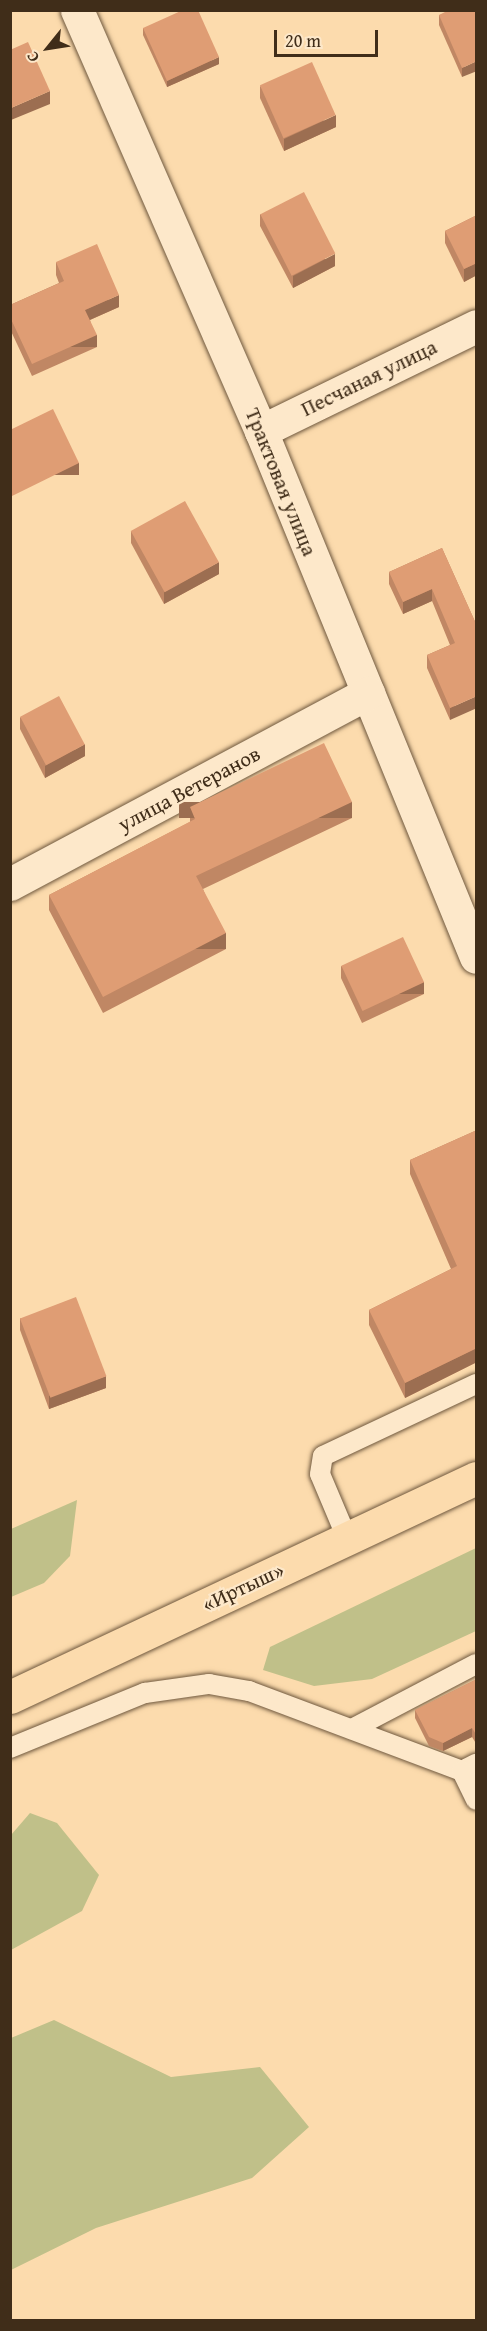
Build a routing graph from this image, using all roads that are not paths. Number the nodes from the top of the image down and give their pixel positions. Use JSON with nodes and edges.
{"nodes":[{"id":1,"x":77,"y":10,"type":"edge"},
{"id":2,"x":477,"y":326,"type":"edge"},
{"id":3,"x":261,"y":430,"type":"junction"},
{"id":4,"x":368,"y":693,"type":"junction"},
{"id":5,"x":10,"y":884,"type":"edge"},
{"id":6,"x":477,"y":957,"type":"edge"},
{"id":7,"x":477,"y":1384,"type":"edge"},
{"id":8,"x":477,"y":1478,"type":"edge"},
{"id":9,"x":347,"y":1538,"type":"junction"},
{"id":10,"x":477,"y":1664,"type":"edge"},
{"id":11,"x":10,"y":1697,"type":"edge"},
{"id":12,"x":352,"y":1728,"type":"junction"},
{"id":13,"x":10,"y":1748,"type":"edge"},
{"id":14,"x":469,"y":1768,"type":"edge"},
{"id":15,"x":477,"y":1800,"type":"edge"}],
"edges":[{"from":1,"to":3,"type":"street","name":"Трактовая улица"},
{"from":2,"to":3,"type":"street","name":"Песчаная улица"},
{"from":3,"to":4,"type":"street","name":"Трактовая улица"},
{"from":4,"to":5,"type":"street","name":"улица Ветеранов"},
{"from":4,"to":6,"type":"street","name":"Трактовая улица"},
{"from":7,"to":9,"type":"lane"},
{"from":8,"to":9,"type":"highway","name":"«Иртыш»"},
{"from":9,"to":11,"type":"highway","name":"«Иртыш»"},
{"from":10,"to":12,"type":"lane"},
{"from":12,"to":13,"type":"lane"},
{"from":12,"to":14,"type":"lane"},
{"from":14,"to":15,"type":"lane"}]}
